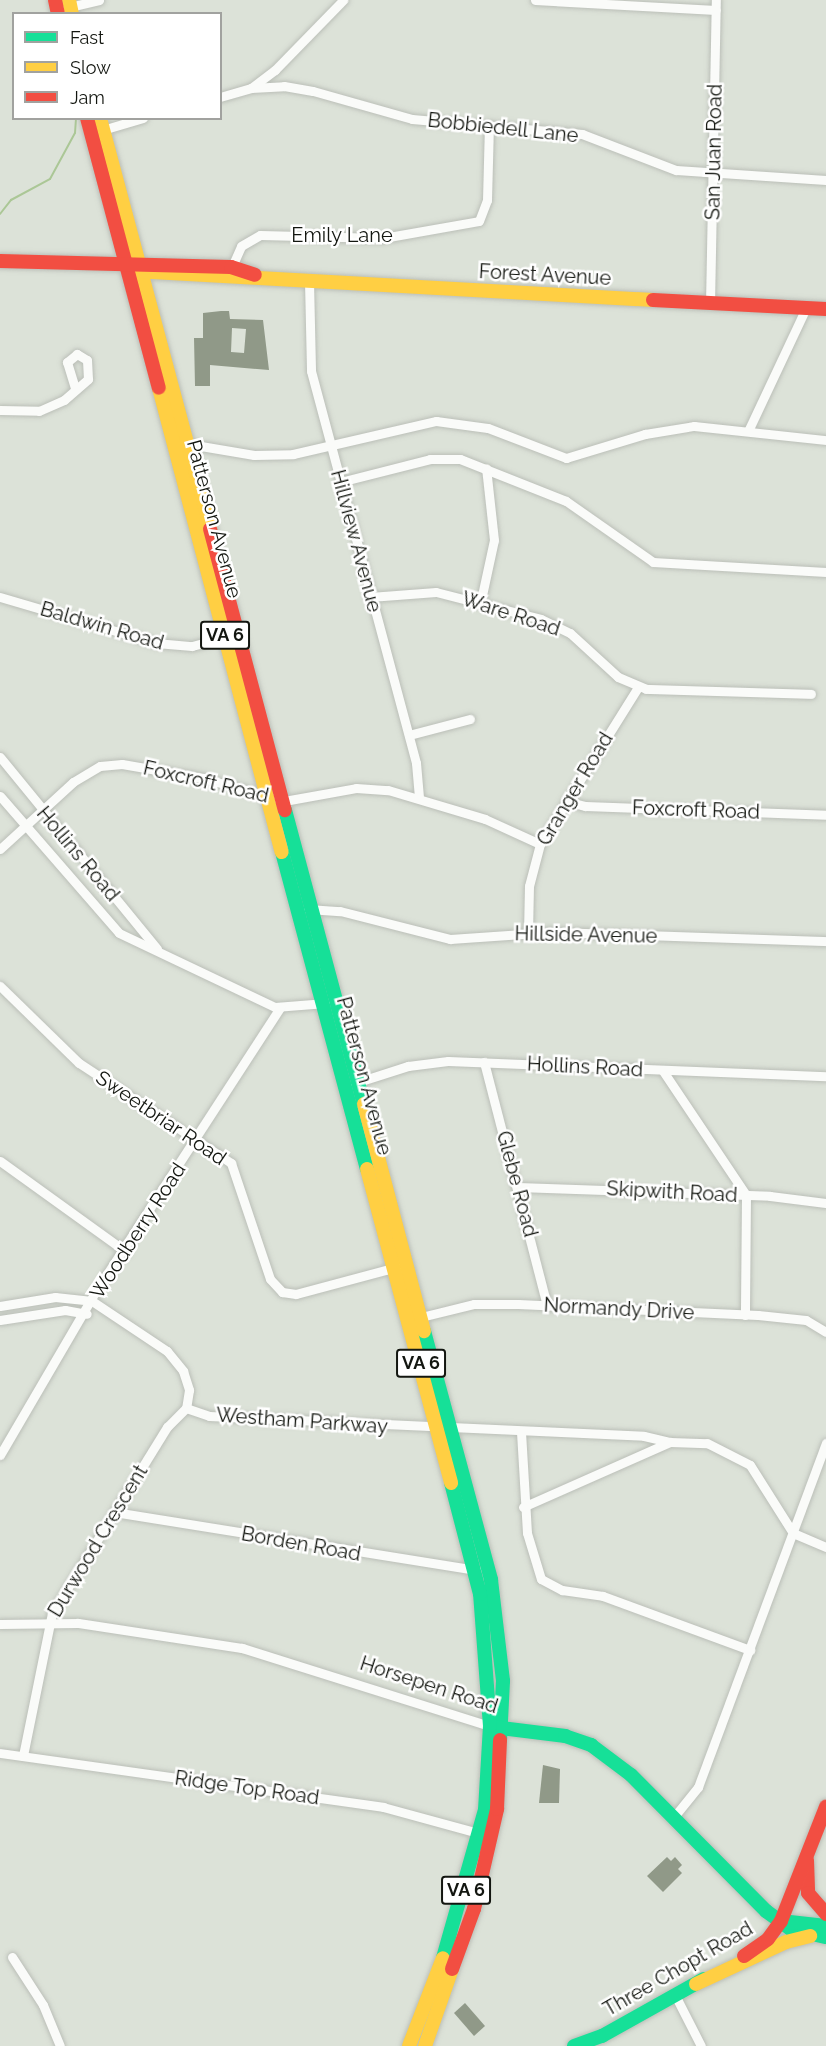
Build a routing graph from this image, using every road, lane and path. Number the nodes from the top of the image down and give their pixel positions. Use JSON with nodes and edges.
{"nodes":[{"id":1,"x":99,"y":0,"type":"edge"},
{"id":2,"x":343,"y":0,"type":"edge"},
{"id":3,"x":535,"y":0,"type":"edge"},
{"id":4,"x":716,"y":5,"type":"edge"},
{"id":5,"x":64,"y":7,"type":"edge"},
{"id":6,"x":250,"y":88,"type":"junction"},
{"id":7,"x":222,"y":96,"type":"edge"},
{"id":8,"x":133,"y":120,"type":"edge"},
{"id":9,"x":489,"y":125,"type":"junction"},
{"id":10,"x":98,"y":127,"type":"edge"},
{"id":11,"x":713,"y":173,"type":"junction"},
{"id":12,"x":826,"y":180,"type":"edge"},
{"id":13,"x":0,"y":261,"type":"edge"},
{"id":14,"x":136,"y":268,"type":"junction"},
{"id":15,"x":229,"y":273,"type":"junction"},
{"id":16,"x":309,"y":281,"type":"junction"},
{"id":17,"x":710,"y":304,"type":"junction"},
{"id":18,"x":806,"y":308,"type":"junction"},
{"id":19,"x":826,"y":309,"type":"edge"},
{"id":20,"x":75,"y":389,"type":"dead end"},
{"id":21,"x":0,"y":410,"type":"edge"},
{"id":22,"x":749,"y":429,"type":"junction"},
{"id":23,"x":826,"y":440,"type":"edge"},
{"id":24,"x":173,"y":442,"type":"junction"},
{"id":25,"x":188,"y":444,"type":"junction"},
{"id":26,"x":330,"y":445,"type":"junction"},
{"id":27,"x":486,"y":468,"type":"junction"},
{"id":28,"x":340,"y":482,"type":"junction"},
{"id":29,"x":826,"y":572,"type":"edge"},
{"id":30,"x":0,"y":597,"type":"edge"},
{"id":31,"x":370,"y":597,"type":"junction"},
{"id":32,"x":481,"y":600,"type":"junction"},
{"id":33,"x":232,"y":635,"type":"junction"},
{"id":34,"x":638,"y":687,"type":"junction"},
{"id":35,"x":812,"y":694,"type":"dead end"},
{"id":36,"x":470,"y":719,"type":"dead end"},
{"id":37,"x":409,"y":735,"type":"junction"},
{"id":38,"x":0,"y":757,"type":"edge"},
{"id":39,"x":0,"y":796,"type":"edge"},
{"id":40,"x":269,"y":796,"type":"junction"},
{"id":41,"x":419,"y":798,"type":"junction"},
{"id":42,"x":284,"y":801,"type":"junction"},
{"id":43,"x":566,"y":801,"type":"junction"},
{"id":44,"x":40,"y":809,"type":"junction"},
{"id":45,"x":826,"y":815,"type":"edge"},
{"id":46,"x":24,"y":825,"type":"junction"},
{"id":47,"x":540,"y":844,"type":"junction"},
{"id":48,"x":0,"y":849,"type":"edge"},
{"id":49,"x":306,"y":909,"type":"junction"},
{"id":50,"x":528,"y":933,"type":"junction"},
{"id":51,"x":826,"y":941,"type":"edge"},
{"id":52,"x":157,"y":949,"type":"junction"},
{"id":53,"x":0,"y":986,"type":"edge"},
{"id":54,"x":331,"y":1002,"type":"junction"},
{"id":55,"x":280,"y":1008,"type":"junction"},
{"id":56,"x":484,"y":1062,"type":"junction"},
{"id":57,"x":663,"y":1071,"type":"junction"},
{"id":58,"x":826,"y":1076,"type":"edge"},
{"id":59,"x":353,"y":1083,"type":"junction"},
{"id":60,"x":198,"y":1137,"type":"junction"},
{"id":61,"x":0,"y":1161,"type":"edge"},
{"id":62,"x":518,"y":1187,"type":"junction"},
{"id":63,"x":746,"y":1195,"type":"junction"},
{"id":64,"x":826,"y":1203,"type":"edge"},
{"id":65,"x":126,"y":1252,"type":"junction"},
{"id":66,"x":402,"y":1265,"type":"junction"},
{"id":67,"x":92,"y":1301,"type":"junction"},
{"id":68,"x":0,"y":1306,"type":"edge"},
{"id":69,"x":547,"y":1306,"type":"junction"},
{"id":70,"x":87,"y":1314,"type":"junction"},
{"id":71,"x":745,"y":1315,"type":"junction"},
{"id":72,"x":416,"y":1318,"type":"junction"},
{"id":73,"x":0,"y":1320,"type":"edge"},
{"id":74,"x":826,"y":1332,"type":"edge"},
{"id":75,"x":186,"y":1408,"type":"junction"},
{"id":76,"x":446,"y":1429,"type":"junction"},
{"id":77,"x":521,"y":1432,"type":"junction"},
{"id":78,"x":670,"y":1442,"type":"junction"},
{"id":79,"x":826,"y":1443,"type":"edge"},
{"id":80,"x":0,"y":1455,"type":"edge"},
{"id":81,"x":523,"y":1507,"type":"junction"},
{"id":82,"x":114,"y":1512,"type":"junction"},
{"id":83,"x":793,"y":1533,"type":"junction"},
{"id":84,"x":826,"y":1547,"type":"edge"},
{"id":85,"x":482,"y":1569,"type":"junction"},
{"id":86,"x":48,"y":1623,"type":"junction"},
{"id":87,"x":0,"y":1624,"type":"edge"},
{"id":88,"x":750,"y":1650,"type":"junction"},
{"id":89,"x":497,"y":1727,"type":"junction"},
{"id":90,"x":0,"y":1753,"type":"edge"},
{"id":91,"x":22,"y":1756,"type":"junction"},
{"id":92,"x":826,"y":1807,"type":"edge"},
{"id":93,"x":673,"y":1818,"type":"junction"},
{"id":94,"x":487,"y":1836,"type":"junction"},
{"id":95,"x":807,"y":1860,"type":"junction"},
{"id":96,"x":826,"y":1914,"type":"edge"},
{"id":97,"x":781,"y":1921,"type":"junction"},
{"id":98,"x":823,"y":1932,"type":"edge"},
{"id":99,"x":12,"y":1957,"type":"dead end"},
{"id":100,"x":696,"y":1984,"type":"junction"},
{"id":101,"x":675,"y":1995,"type":"junction"},
{"id":102,"x":60,"y":2046,"type":"edge"},
{"id":103,"x":409,"y":2046,"type":"edge"},
{"id":104,"x":425,"y":2046,"type":"edge"},
{"id":105,"x":574,"y":2046,"type":"edge"},
{"id":106,"x":701,"y":2046,"type":"edge"}],
"edges":[{"from":1,"to":5,"type":"street"},
{"from":2,"to":6,"type":"street"},
{"from":3,"to":4,"type":"street"},
{"from":4,"to":11,"type":"street","name":"San Juan Road"},
{"from":6,"to":7,"type":"street"},
{"from":6,"to":9,"type":"street","name":"Bobbiedell Lane"},
{"from":8,"to":10,"type":"street"},
{"from":9,"to":11,"type":"street","name":"Bobbiedell Lane"},
{"from":9,"to":15,"type":"street","name":"Emily Lane"},
{"from":10,"to":14,"type":"main road","name":"Patterson Avenue","number":"VA 6"},
{"from":11,"to":12,"type":"street","name":"Bobbiedell Lane"},
{"from":11,"to":17,"type":"street","name":"San Juan Road"},
{"from":13,"to":14,"type":"main road","name":"Forest Avenue"},
{"from":14,"to":15,"type":"main road","name":"Forest Avenue"},
{"from":14,"to":24,"type":"main road","name":"Patterson Avenue","number":"VA 6"},
{"from":14,"to":25,"type":"main road","name":"Patterson Avenue","number":"VA 6"},
{"from":15,"to":16,"type":"main road","name":"Forest Avenue"},
{"from":16,"to":17,"type":"main road","name":"Forest Avenue"},
{"from":16,"to":26,"type":"street","name":"Hillview Avenue"},
{"from":17,"to":18,"type":"main road","name":"Forest Avenue"},
{"from":18,"to":19,"type":"main road","name":"Forest Avenue"},
{"from":18,"to":22,"type":"street"},
{"from":20,"to":21,"type":"street"},
{"from":22,"to":23,"type":"street"},
{"from":22,"to":26,"type":"street"},
{"from":24,"to":25,"type":"street"},
{"from":24,"to":33,"type":"main road","name":"Patterson Avenue","number":"VA 6"},
{"from":25,"to":26,"type":"street"},
{"from":25,"to":33,"type":"main road","name":"Patterson Avenue","number":"VA 6"},
{"from":26,"to":28,"type":"street","name":"Hillview Avenue"},
{"from":27,"to":28,"type":"street"},
{"from":27,"to":29,"type":"street"},
{"from":27,"to":32,"type":"street"},
{"from":28,"to":31,"type":"street","name":"Hillview Avenue"},
{"from":30,"to":33,"type":"street","name":"Baldwin Road"},
{"from":31,"to":32,"type":"street","name":"Ware Road"},
{"from":31,"to":37,"type":"street","name":"Hillview Avenue"},
{"from":32,"to":34,"type":"street","name":"Ware Road"},
{"from":33,"to":40,"type":"main road","name":"Patterson Avenue","number":"VA 6"},
{"from":33,"to":42,"type":"main road","name":"Patterson Avenue","number":"VA 6"},
{"from":34,"to":35,"type":"street","name":"Ware Road"},
{"from":34,"to":43,"type":"street","name":"Granger Road"},
{"from":36,"to":37,"type":"street"},
{"from":37,"to":41,"type":"street","name":"Hillview Avenue"},
{"from":38,"to":44,"type":"street","name":"Hollins Road"},
{"from":39,"to":46,"type":"street","name":"Hollins Road"},
{"from":40,"to":42,"type":"street","name":"Foxcroft Road"},
{"from":40,"to":44,"type":"street","name":"Foxcroft Road"},
{"from":40,"to":49,"type":"main road","name":"Patterson Avenue","number":"VA 6"},
{"from":41,"to":42,"type":"street","name":"Foxcroft Road"},
{"from":41,"to":47,"type":"street","name":"Foxcroft Road"},
{"from":42,"to":49,"type":"main road","name":"Patterson Avenue","number":"VA 6"},
{"from":43,"to":45,"type":"street","name":"Foxcroft Road"},
{"from":43,"to":47,"type":"street","name":"Granger Road"},
{"from":44,"to":46,"type":"street","name":"Foxcroft Road"},
{"from":44,"to":52,"type":"street","name":"Hollins Road"},
{"from":46,"to":48,"type":"street","name":"Foxcroft Road"},
{"from":46,"to":52,"type":"street","name":"Hollins Road"},
{"from":47,"to":50,"type":"street","name":"Granger Road"},
{"from":49,"to":50,"type":"street","name":"Hillside Avenue"},
{"from":49,"to":54,"type":"main road","name":"Patterson Avenue","number":"VA 6"},
{"from":50,"to":51,"type":"street","name":"Hillside Avenue"},
{"from":52,"to":55,"type":"street","name":"Hollins Road"},
{"from":53,"to":60,"type":"street","name":"Sweetbriar Road"},
{"from":54,"to":55,"type":"street"},
{"from":54,"to":59,"type":"main road","name":"Patterson Avenue","number":"VA 6"},
{"from":55,"to":60,"type":"street","name":"Woodberry Road"},
{"from":56,"to":57,"type":"street","name":"Hollins Road"},
{"from":56,"to":59,"type":"street","name":"Hollins Road"},
{"from":56,"to":62,"type":"street","name":"Glebe Road"},
{"from":57,"to":58,"type":"street","name":"Hollins Road"},
{"from":57,"to":63,"type":"street"},
{"from":59,"to":66,"type":"main road","name":"Patterson Avenue","number":"VA 6"},
{"from":60,"to":65,"type":"street","name":"Woodberry Road"},
{"from":60,"to":66,"type":"street","name":"Sweetbriar Road"},
{"from":61,"to":65,"type":"street"},
{"from":62,"to":63,"type":"street","name":"Skipwith Road"},
{"from":62,"to":69,"type":"street","name":"Glebe Road"},
{"from":63,"to":64,"type":"street","name":"Skipwith Road"},
{"from":63,"to":71,"type":"street"},
{"from":65,"to":67,"type":"street","name":"Woodberry Road"},
{"from":66,"to":72,"type":"main road","name":"Patterson Avenue","number":"VA 6"},
{"from":67,"to":68,"type":"street","name":"Westham Parkway"},
{"from":67,"to":70,"type":"street","name":"Woodberry Road"},
{"from":67,"to":75,"type":"street","name":"Westham Parkway"},
{"from":69,"to":71,"type":"street","name":"Normandy Drive"},
{"from":69,"to":72,"type":"street","name":"Normandy Drive"},
{"from":70,"to":73,"type":"street"},
{"from":70,"to":80,"type":"street","name":"Woodberry Road"},
{"from":71,"to":74,"type":"street","name":"Normandy Drive"},
{"from":72,"to":76,"type":"main road","name":"Patterson Avenue","number":"VA 6"},
{"from":75,"to":76,"type":"street","name":"Westham Parkway"},
{"from":75,"to":82,"type":"street","name":"Durwood Crescent"},
{"from":76,"to":77,"type":"street","name":"Westham Parkway"},
{"from":76,"to":85,"type":"main road","name":"Patterson Avenue","number":"VA 6"},
{"from":77,"to":78,"type":"street","name":"Westham Parkway"},
{"from":77,"to":81,"type":"street"},
{"from":78,"to":81,"type":"street"},
{"from":78,"to":83,"type":"street","name":"Westham Parkway"},
{"from":79,"to":83,"type":"street"},
{"from":81,"to":88,"type":"street"},
{"from":82,"to":85,"type":"street","name":"Borden Road"},
{"from":82,"to":86,"type":"street","name":"Durwood Crescent"},
{"from":83,"to":84,"type":"street"},
{"from":83,"to":88,"type":"street"},
{"from":85,"to":89,"type":"main road","name":"Patterson Avenue","number":"VA 6"},
{"from":86,"to":87,"type":"street","name":"Horsepen Road"},
{"from":86,"to":89,"type":"street","name":"Horsepen Road"},
{"from":86,"to":91,"type":"street","name":"Durwood Crescent"},
{"from":88,"to":93,"type":"street"},
{"from":89,"to":93,"type":"main road","name":"Horsepen Road"},
{"from":89,"to":94,"type":"main road","name":"Patterson Avenue","number":"VA 6"},
{"from":90,"to":91,"type":"street","name":"Ridge Top Road"},
{"from":91,"to":94,"type":"street","name":"Ridge Top Road"},
{"from":92,"to":95,"type":"main road","name":"Three Chopt Road"},
{"from":93,"to":97,"type":"main road","name":"Horsepen Road"},
{"from":94,"to":103,"type":"main road","name":"Patterson Avenue","number":"VA 6"},
{"from":94,"to":104,"type":"main road","name":"Patterson Avenue","number":"VA 6"},
{"from":95,"to":96,"type":"main road"},
{"from":95,"to":97,"type":"main road","name":"Three Chopt Road"},
{"from":97,"to":98,"type":"main road","name":"Horsepen Road"},
{"from":97,"to":100,"type":"main road","name":"Three Chopt Road"},
{"from":98,"to":100,"type":"main road"},
{"from":99,"to":102,"type":"street"},
{"from":100,"to":101,"type":"main road","name":"Three Chopt Road"},
{"from":101,"to":105,"type":"main road","name":"Three Chopt Road"},
{"from":101,"to":106,"type":"street"}]}
